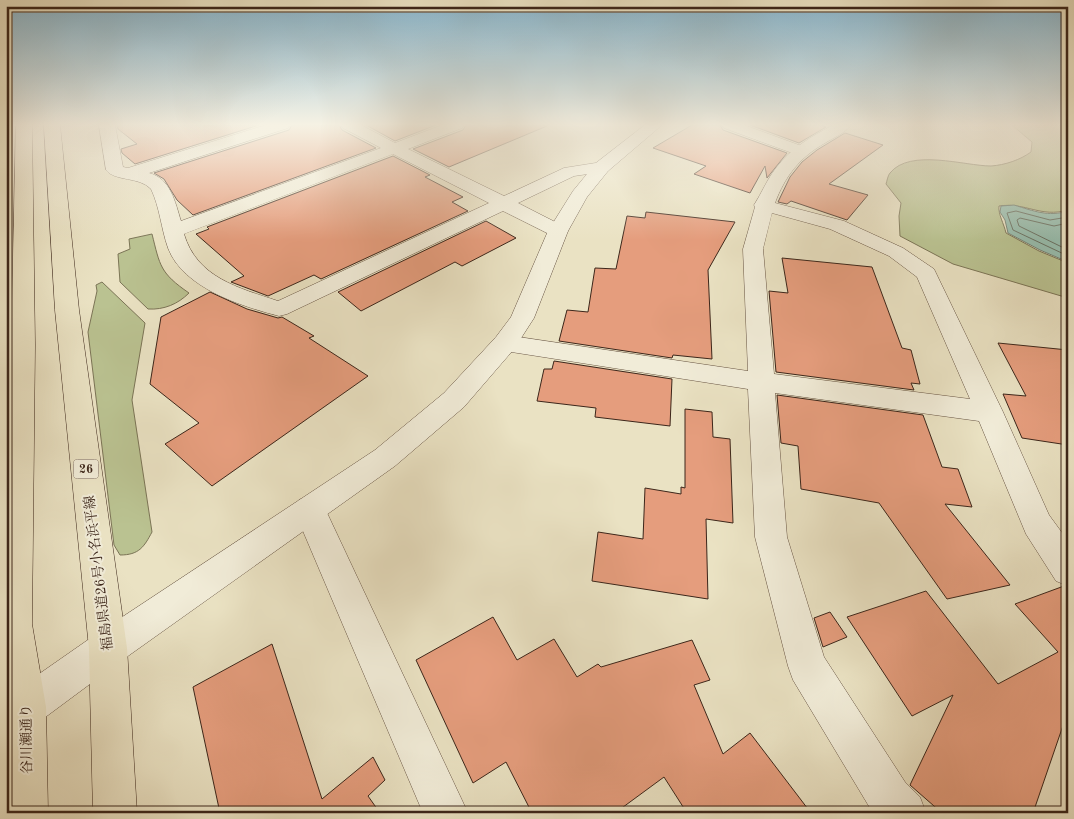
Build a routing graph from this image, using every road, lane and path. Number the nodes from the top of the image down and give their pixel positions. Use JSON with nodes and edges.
{"nodes":[{"id":1,"x":24,"y":163,"type":"edge"},
{"id":2,"x":55,"y":163,"type":"edge"},
{"id":3,"x":114,"y":163,"type":"edge"},
{"id":4,"x":164,"y":163,"type":"edge"},
{"id":5,"x":353,"y":163,"type":"edge"},
{"id":6,"x":424,"y":163,"type":"edge"},
{"id":7,"x":607,"y":163,"type":"edge"},
{"id":8,"x":789,"y":163,"type":"edge"},
{"id":9,"x":602,"y":167,"type":"junction"},
{"id":10,"x":127,"y":175,"type":"junction"},
{"id":11,"x":504,"y":204,"type":"junction"},
{"id":12,"x":763,"y":205,"type":"junction"},
{"id":13,"x":172,"y":230,"type":"junction"},
{"id":14,"x":558,"y":231,"type":"junction"},
{"id":15,"x":505,"y":343,"type":"junction"},
{"id":16,"x":760,"y":382,"type":"junction"},
{"id":17,"x":989,"y":412,"type":"junction"},
{"id":18,"x":310,"y":510,"type":"junction"},
{"id":19,"x":1068,"y":570,"type":"edge"},
{"id":20,"x":108,"y":648,"type":"junction"},
{"id":21,"x":16,"y":714,"type":"edge"},
{"id":22,"x":26,"y":813,"type":"edge"},
{"id":23,"x":115,"y":813,"type":"edge"},
{"id":24,"x":446,"y":813,"type":"edge"},
{"id":25,"x":904,"y":813,"type":"edge"}],
"edges":[{"from":1,"to":21,"type":"main road","name":"谷川瀬通り"},
{"from":2,"to":20,"type":"main road","name":"福島県道26号小名浜平線","number":"26"},
{"from":3,"to":10,"type":"street"},
{"from":4,"to":10,"type":"street"},
{"from":5,"to":13,"type":"street"},
{"from":6,"to":11,"type":"street"},
{"from":7,"to":9,"type":"street"},
{"from":8,"to":12,"type":"street"},
{"from":9,"to":11,"type":"street"},
{"from":9,"to":14,"type":"street"},
{"from":10,"to":13,"type":"street"},
{"from":11,"to":13,"type":"street"},
{"from":11,"to":14,"type":"street"},
{"from":12,"to":16,"type":"street"},
{"from":12,"to":17,"type":"street"},
{"from":14,"to":15,"type":"street"},
{"from":15,"to":16,"type":"street"},
{"from":15,"to":18,"type":"street"},
{"from":16,"to":17,"type":"street"},
{"from":16,"to":25,"type":"street"},
{"from":17,"to":19,"type":"street"},
{"from":18,"to":20,"type":"street"},
{"from":18,"to":24,"type":"street"},
{"from":20,"to":21,"type":"street"},
{"from":20,"to":23,"type":"main road","name":"福島県道26号小名浜平線","number":"26"},
{"from":21,"to":22,"type":"main road","name":"谷川瀬通り"}]}
